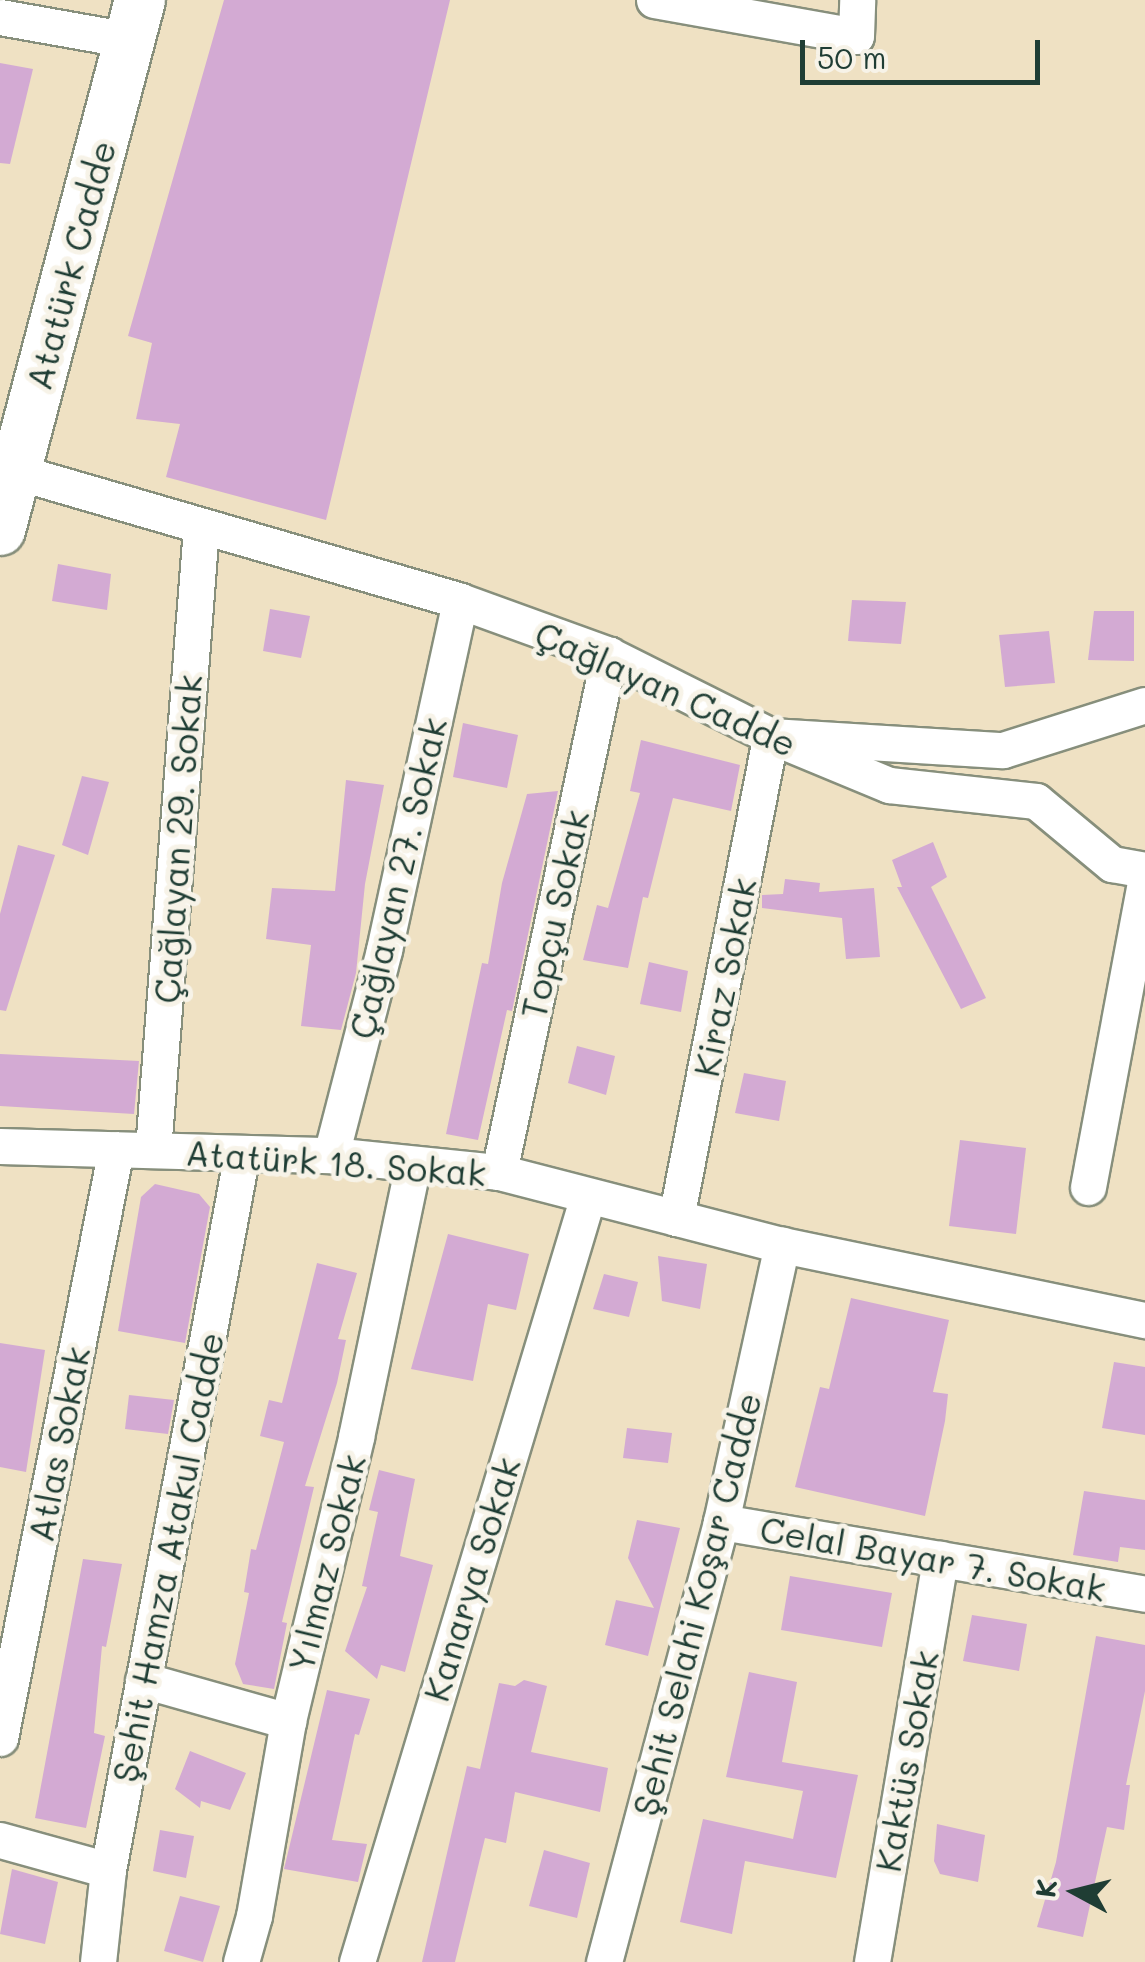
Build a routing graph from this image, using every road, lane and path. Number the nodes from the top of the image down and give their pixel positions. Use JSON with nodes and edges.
{"nodes":[{"id":1,"x":654,"y":0,"type":"edge"},
{"id":2,"x":857,"y":0,"type":"edge"},
{"id":3,"x":0,"y":17,"type":"edge"},
{"id":4,"x":135,"y":20,"type":"edge"},
{"id":5,"x":8,"y":469,"type":"edge"},
{"id":6,"x":200,"y":528,"type":"junction"},
{"id":7,"x":0,"y":530,"type":"edge"},
{"id":8,"x":460,"y":601,"type":"junction"},
{"id":9,"x":609,"y":655,"type":"junction"},
{"id":10,"x":1145,"y":705,"type":"edge"},
{"id":11,"x":771,"y":736,"type":"junction"},
{"id":12,"x":1145,"y":870,"type":"edge"},
{"id":13,"x":1145,"y":882,"type":"edge"},
{"id":14,"x":0,"y":1146,"type":"edge"},
{"id":15,"x":116,"y":1149,"type":"junction"},
{"id":16,"x":153,"y":1150,"type":"junction"},
{"id":17,"x":242,"y":1153,"type":"junction"},
{"id":18,"x":331,"y":1155,"type":"junction"},
{"id":19,"x":413,"y":1164,"type":"junction"},
{"id":20,"x":499,"y":1172,"type":"junction"},
{"id":21,"x":1088,"y":1188,"type":"dead end"},
{"id":22,"x":588,"y":1196,"type":"junction"},
{"id":23,"x":676,"y":1218,"type":"junction"},
{"id":24,"x":782,"y":1244,"type":"junction"},
{"id":25,"x":1145,"y":1320,"type":"edge"},
{"id":26,"x":721,"y":1522,"type":"junction"},
{"id":27,"x":940,"y":1559,"type":"junction"},
{"id":28,"x":1145,"y":1594,"type":"edge"},
{"id":29,"x":144,"y":1680,"type":"junction"},
{"id":30,"x":288,"y":1720,"type":"junction"},
{"id":31,"x":0,"y":1738,"type":"edge"},
{"id":32,"x":0,"y":1840,"type":"edge"},
{"id":33,"x":108,"y":1870,"type":"junction"},
{"id":34,"x":98,"y":1962,"type":"edge"},
{"id":35,"x":241,"y":1962,"type":"edge"},
{"id":36,"x":356,"y":1962,"type":"edge"},
{"id":37,"x":604,"y":1962,"type":"edge"},
{"id":38,"x":872,"y":1962,"type":"edge"}],
"edges":[{"from":1,"to":2,"type":"street"},
{"from":3,"to":4,"type":"street"},
{"from":4,"to":5,"type":"main road","name":"Atatürk Cadde"},
{"from":5,"to":6,"type":"street","name":"Çağlayan Cadde"},
{"from":5,"to":7,"type":"main road","name":"Atatürk Cadde"},
{"from":6,"to":8,"type":"street","name":"Çağlayan Cadde"},
{"from":6,"to":16,"type":"street","name":"Çağlayan 29. Sokak"},
{"from":8,"to":9,"type":"street","name":"Çağlayan Cadde"},
{"from":8,"to":18,"type":"street","name":"Çağlayan 27. Sokak"},
{"from":9,"to":11,"type":"street","name":"Çağlayan Cadde"},
{"from":9,"to":20,"type":"street","name":"Topçu Sokak"},
{"from":10,"to":11,"type":"street"},
{"from":11,"to":12,"type":"street","name":"Çağlayan Cadde"},
{"from":11,"to":23,"type":"street","name":"Kiraz Sokak"},
{"from":13,"to":21,"type":"street"},
{"from":14,"to":15,"type":"street","name":"Atatürk 18. Sokak"},
{"from":15,"to":16,"type":"street","name":"Atatürk 18. Sokak"},
{"from":15,"to":31,"type":"street","name":"Atlas Sokak"},
{"from":16,"to":17,"type":"street","name":"Atatürk 18. Sokak"},
{"from":17,"to":18,"type":"street","name":"Atatürk 18. Sokak"},
{"from":17,"to":29,"type":"street","name":"Şehit Hamza Atakul Cadde"},
{"from":18,"to":19,"type":"street","name":"Atatürk 18. Sokak"},
{"from":19,"to":20,"type":"street","name":"Atatürk 18. Sokak"},
{"from":19,"to":30,"type":"street","name":"Yılmaz Sokak"},
{"from":20,"to":22,"type":"street","name":"Atatürk 18. Sokak"},
{"from":22,"to":23,"type":"street","name":"Atatürk 18. Sokak"},
{"from":22,"to":36,"type":"street","name":"Kanarya Sokak"},
{"from":23,"to":24,"type":"street","name":"Atatürk 18. Sokak"},
{"from":24,"to":25,"type":"street","name":"Atatürk 18. Sokak"},
{"from":24,"to":26,"type":"street","name":"Şehit Selahi Koşar Cadde"},
{"from":26,"to":27,"type":"street","name":"Celal Bayar 7. Sokak"},
{"from":26,"to":37,"type":"street","name":"Şehit Selahi Koşar Cadde"},
{"from":27,"to":28,"type":"street","name":"Celal Bayar 7. Sokak"},
{"from":27,"to":38,"type":"street","name":"Kaktüs Sokak"},
{"from":29,"to":30,"type":"street"},
{"from":29,"to":33,"type":"street","name":"Şehit Hamza Atakul Cadde"},
{"from":30,"to":35,"type":"street","name":"Yılmaz Sokak"},
{"from":32,"to":33,"type":"street"},
{"from":33,"to":34,"type":"street","name":"Şehit Hamza Atakul Cadde"}]}
